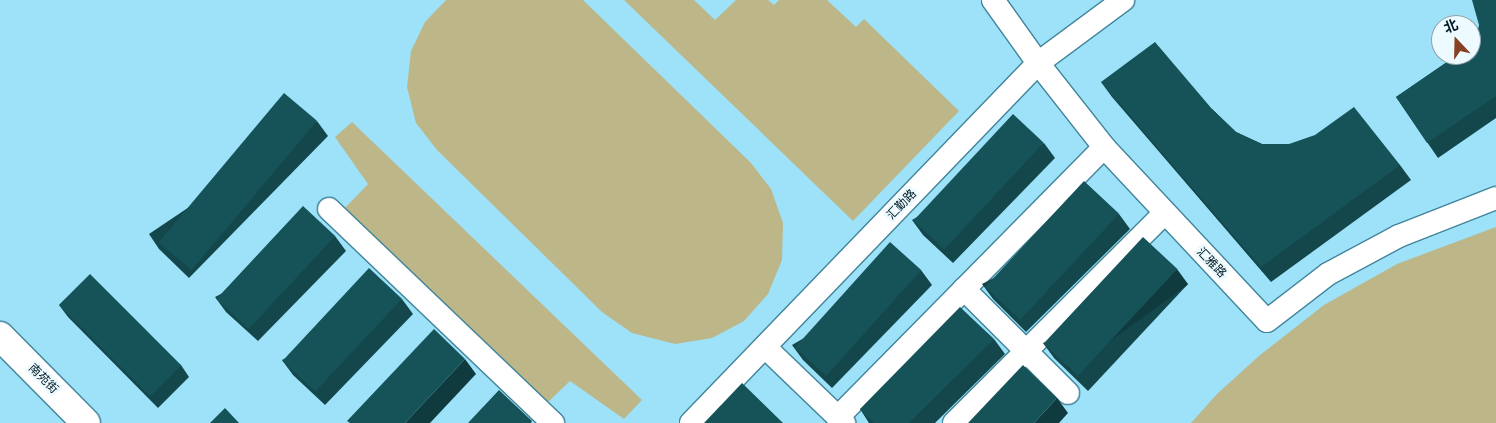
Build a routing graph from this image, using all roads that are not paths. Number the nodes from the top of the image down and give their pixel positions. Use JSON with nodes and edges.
{"nodes":[{"id":1,"x":993,"y":0,"type":"edge"},
{"id":2,"x":1123,"y":0,"type":"edge"},
{"id":3,"x":1038,"y":63,"type":"junction"},
{"id":4,"x":1104,"y":147,"type":"junction"},
{"id":5,"x":1496,"y":198,"type":"edge"},
{"id":6,"x":329,"y":209,"type":"dead end"},
{"id":7,"x":1164,"y":214,"type":"junction"},
{"id":8,"x":964,"y":289,"type":"junction"},
{"id":9,"x":0,"y":336,"type":"edge"},
{"id":10,"x":765,"y":346,"type":"junction"},
{"id":11,"x":1025,"y":351,"type":"junction"},
{"id":12,"x":1068,"y":393,"type":"dead end"},
{"id":13,"x":841,"y":420,"type":"edge"},
{"id":14,"x":86,"y":423,"type":"edge"},
{"id":15,"x":553,"y":423,"type":"edge"},
{"id":16,"x":691,"y":423,"type":"edge"},
{"id":17,"x":954,"y":423,"type":"edge"}],
"edges":[{"from":1,"to":3,"type":"street","name":"汇雅路"},
{"from":2,"to":3,"type":"street","name":"汇勤路"},
{"from":3,"to":4,"type":"street","name":"汇雅路"},
{"from":3,"to":10,"type":"street","name":"汇勤路"},
{"from":4,"to":7,"type":"street","name":"汇雅路"},
{"from":4,"to":8,"type":"street"},
{"from":5,"to":7,"type":"street","name":"汇雅路"},
{"from":6,"to":15,"type":"street"},
{"from":7,"to":11,"type":"street"},
{"from":8,"to":11,"type":"street"},
{"from":8,"to":13,"type":"street"},
{"from":9,"to":14,"type":"main road","name":"南苑街"},
{"from":10,"to":13,"type":"street"},
{"from":10,"to":16,"type":"street","name":"汇勤路"},
{"from":11,"to":12,"type":"street"},
{"from":11,"to":17,"type":"street"}]}
